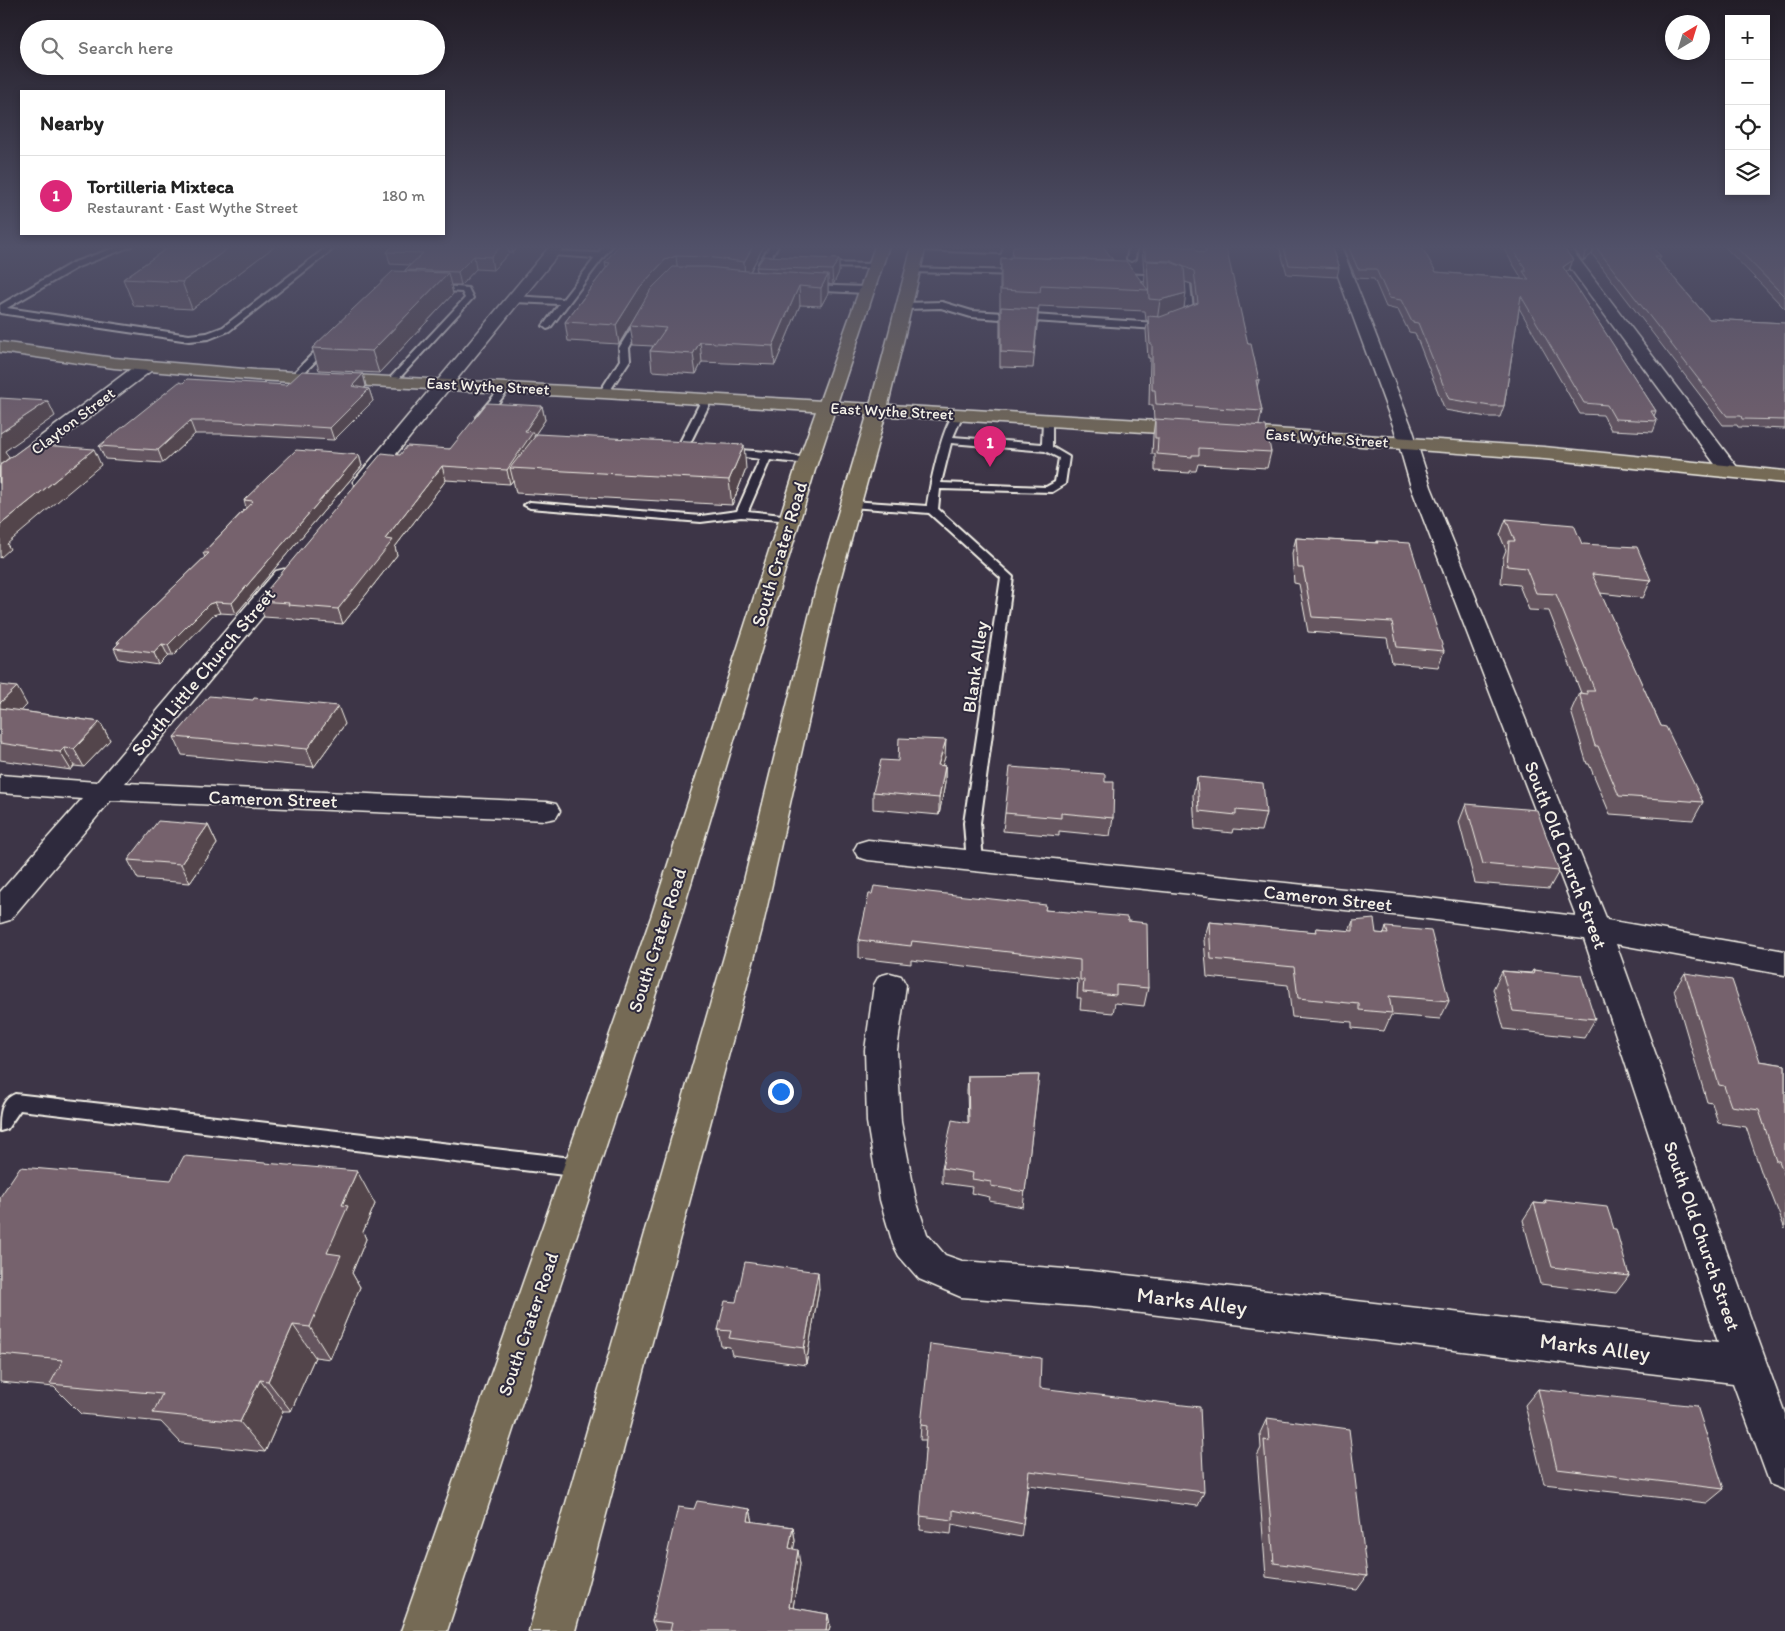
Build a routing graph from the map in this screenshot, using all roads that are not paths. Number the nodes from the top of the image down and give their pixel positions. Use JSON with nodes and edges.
{"nodes":[{"id":1,"x":85,"y":322,"type":"edge"},
{"id":2,"x":236,"y":322,"type":"edge"},
{"id":3,"x":447,"y":322,"type":"edge"},
{"id":4,"x":495,"y":322,"type":"edge"},
{"id":5,"x":550,"y":322,"type":"edge"},
{"id":6,"x":639,"y":322,"type":"edge"},
{"id":7,"x":856,"y":322,"type":"edge"},
{"id":8,"x":900,"y":322,"type":"edge"},
{"id":9,"x":1098,"y":322,"type":"edge"},
{"id":10,"x":1172,"y":322,"type":"edge"},
{"id":11,"x":1363,"y":322,"type":"edge"},
{"id":12,"x":1618,"y":322,"type":"edge"},
{"id":13,"x":547,"y":326,"type":"dead end"},
{"id":14,"x":332,"y":338,"type":"edge"},
{"id":15,"x":3,"y":349,"type":"edge"},
{"id":16,"x":146,"y":366,"type":"junction"},
{"id":17,"x":294,"y":378,"type":"junction"},
{"id":18,"x":392,"y":381,"type":"junction"},
{"id":19,"x":445,"y":384,"type":"junction"},
{"id":20,"x":506,"y":387,"type":"junction"},
{"id":21,"x":604,"y":393,"type":"junction"},
{"id":22,"x":707,"y":399,"type":"junction"},
{"id":23,"x":828,"y":407,"type":"junction"},
{"id":24,"x":878,"y":409,"type":"junction"},
{"id":25,"x":958,"y":414,"type":"junction"},
{"id":26,"x":1048,"y":420,"type":"junction"},
{"id":27,"x":472,"y":430,"type":"edge"},
{"id":28,"x":947,"y":440,"type":"junction"},
{"id":29,"x":1408,"y":443,"type":"junction"},
{"id":30,"x":1047,"y":448,"type":"junction"},
{"id":31,"x":767,"y":455,"type":"junction"},
{"id":32,"x":809,"y":461,"type":"junction"},
{"id":33,"x":1730,"y":471,"type":"junction"},
{"id":34,"x":0,"y":476,"type":"edge"},
{"id":35,"x":1785,"y":477,"type":"edge"},
{"id":36,"x":935,"y":486,"type":"junction"},
{"id":37,"x":350,"y":497,"type":"edge"},
{"id":38,"x":851,"y":504,"type":"junction"},
{"id":39,"x":530,"y":505,"type":"dead end"},
{"id":40,"x":932,"y":510,"type":"junction"},
{"id":41,"x":741,"y":514,"type":"junction"},
{"id":42,"x":790,"y":520,"type":"junction"},
{"id":43,"x":300,"y":557,"type":"edge"},
{"id":44,"x":0,"y":784,"type":"edge"},
{"id":45,"x":104,"y":792,"type":"junction"},
{"id":46,"x":546,"y":810,"type":"dead end"},
{"id":47,"x":868,"y":850,"type":"dead end"},
{"id":48,"x":976,"y":863,"type":"junction"},
{"id":49,"x":0,"y":912,"type":"edge"},
{"id":50,"x":1596,"y":929,"type":"junction"},
{"id":51,"x":1785,"y":963,"type":"edge"},
{"id":52,"x":890,"y":985,"type":"dead end"},
{"id":53,"x":0,"y":1123,"type":"edge"},
{"id":54,"x":581,"y":1168,"type":"junction"},
{"id":55,"x":1746,"y":1365,"type":"junction"},
{"id":56,"x":1785,"y":1469,"type":"edge"},
{"id":57,"x":424,"y":1631,"type":"edge"},
{"id":58,"x":552,"y":1631,"type":"edge"}],
"edges":[{"from":1,"to":2,"type":"lane"},
{"from":3,"to":18,"type":"lane"},
{"from":4,"to":19,"type":"street"},
{"from":5,"to":13,"type":"lane"},
{"from":6,"to":21,"type":"lane"},
{"from":7,"to":23,"type":"main road","name":"South Crater Road"},
{"from":8,"to":24,"type":"main road"},
{"from":9,"to":10,"type":"lane"},
{"from":11,"to":29,"type":"street","name":"South Old Church Street"},
{"from":12,"to":33,"type":"street"},
{"from":14,"to":17,"type":"lane"},
{"from":15,"to":16,"type":"main road","name":"East Wythe Street"},
{"from":16,"to":17,"type":"main road","name":"East Wythe Street"},
{"from":16,"to":34,"type":"street","name":"Clayton Street"},
{"from":17,"to":18,"type":"main road","name":"East Wythe Street"},
{"from":18,"to":19,"type":"main road","name":"East Wythe Street"},
{"from":19,"to":20,"type":"main road","name":"East Wythe Street"},
{"from":19,"to":37,"type":"street"},
{"from":20,"to":21,"type":"main road","name":"East Wythe Street"},
{"from":20,"to":27,"type":"lane"},
{"from":21,"to":22,"type":"main road","name":"East Wythe Street"},
{"from":22,"to":23,"type":"main road","name":"East Wythe Street"},
{"from":22,"to":31,"type":"lane"},
{"from":23,"to":24,"type":"main road","name":"East Wythe Street"},
{"from":23,"to":32,"type":"main road","name":"South Crater Road"},
{"from":24,"to":25,"type":"main road","name":"East Wythe Street"},
{"from":24,"to":38,"type":"main road"},
{"from":25,"to":26,"type":"main road","name":"East Wythe Street"},
{"from":25,"to":28,"type":"lane"},
{"from":26,"to":29,"type":"main road","name":"East Wythe Street"},
{"from":26,"to":30,"type":"lane"},
{"from":28,"to":30,"type":"lane"},
{"from":28,"to":36,"type":"lane"},
{"from":29,"to":33,"type":"main road","name":"East Wythe Street"},
{"from":29,"to":50,"type":"street","name":"South Old Church Street"},
{"from":30,"to":36,"type":"lane"},
{"from":31,"to":32,"type":"lane"},
{"from":31,"to":41,"type":"lane"},
{"from":32,"to":42,"type":"main road","name":"South Crater Road"},
{"from":33,"to":35,"type":"main road","name":"East Wythe Street"},
{"from":36,"to":40,"type":"lane"},
{"from":38,"to":40,"type":"lane"},
{"from":38,"to":58,"type":"main road"},
{"from":39,"to":41,"type":"lane"},
{"from":40,"to":48,"type":"lane","name":"Blank Alley"},
{"from":41,"to":42,"type":"lane"},
{"from":42,"to":54,"type":"main road","name":"South Crater Road"},
{"from":43,"to":45,"type":"street","name":"South Little Church Street"},
{"from":44,"to":45,"type":"street","name":"Cameron Street"},
{"from":45,"to":46,"type":"street","name":"Cameron Street"},
{"from":45,"to":49,"type":"street","name":"South Little Church Street"},
{"from":47,"to":48,"type":"street","name":"Cameron Street"},
{"from":48,"to":50,"type":"street","name":"Cameron Street"},
{"from":50,"to":51,"type":"street","name":"Cameron Street"},
{"from":50,"to":55,"type":"street","name":"South Old Church Street"},
{"from":52,"to":55,"type":"street","name":"Marks Alley"},
{"from":53,"to":54,"type":"lane"},
{"from":54,"to":57,"type":"main road","name":"South Crater Road"},
{"from":55,"to":56,"type":"street","name":"South Old Church Street"}]}
